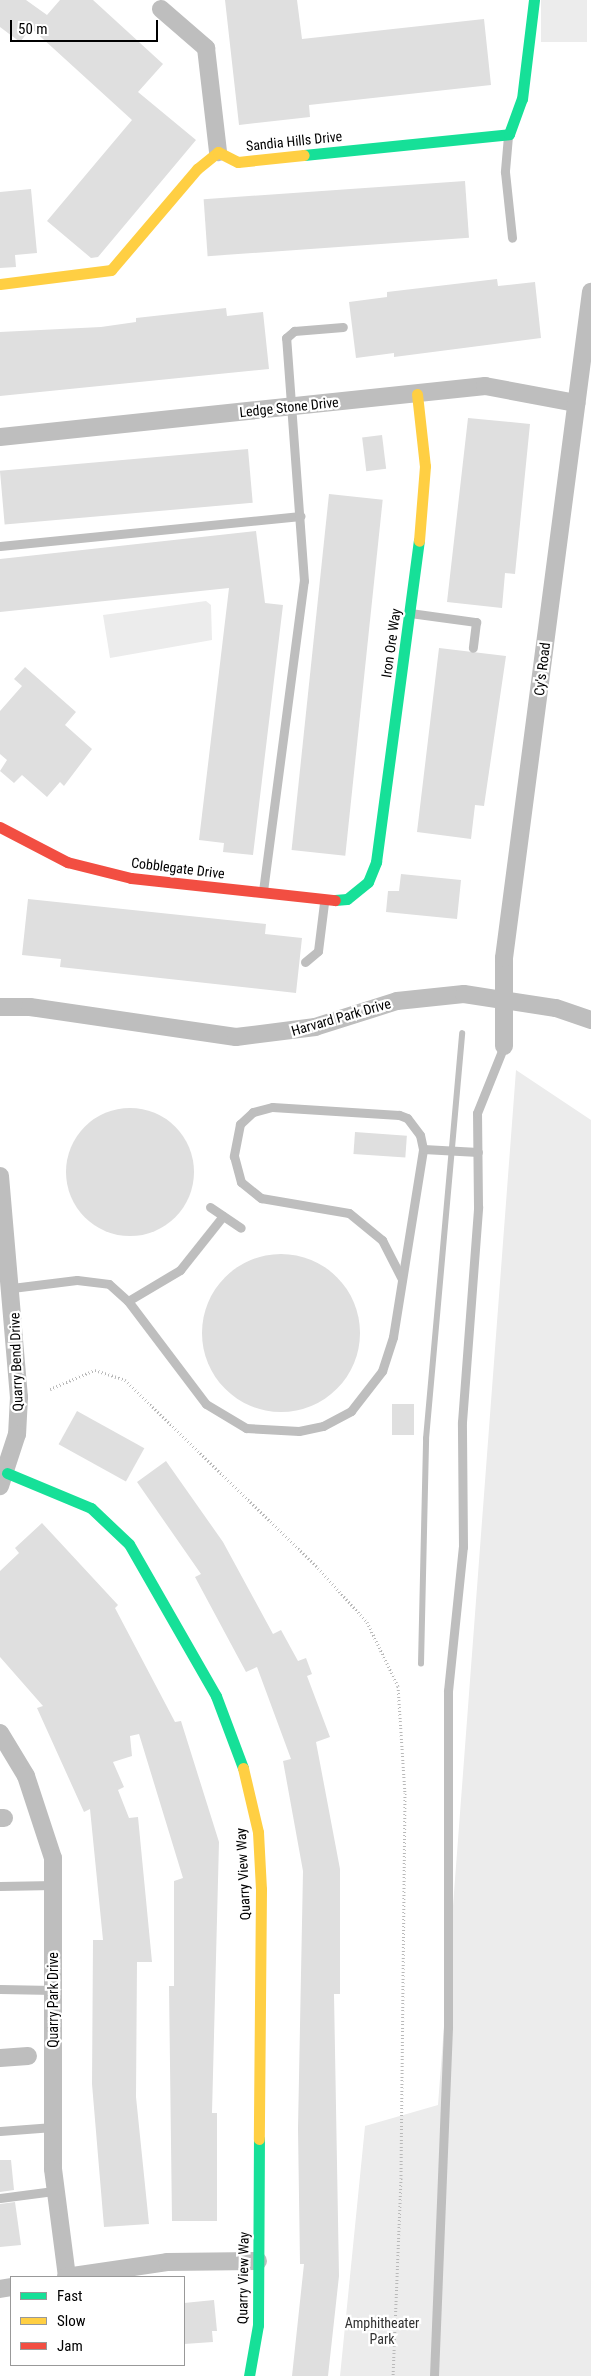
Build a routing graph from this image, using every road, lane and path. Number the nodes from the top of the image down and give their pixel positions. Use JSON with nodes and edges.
{"nodes":[{"id":1,"x":534,"y":0,"type":"edge"},
{"id":2,"x":159,"y":3,"type":"edge"},
{"id":3,"x":508,"y":134,"type":"junction"},
{"id":4,"x":218,"y":152,"type":"junction"},
{"id":5,"x":512,"y":238,"type":"dead end"},
{"id":6,"x":0,"y":284,"type":"edge"},
{"id":7,"x":591,"y":292,"type":"edge"},
{"id":8,"x":343,"y":327,"type":"dead end"},
{"id":9,"x":417,"y":394,"type":"junction"},
{"id":10,"x":576,"y":403,"type":"junction"},
{"id":11,"x":290,"y":406,"type":"junction"},
{"id":12,"x":0,"y":437,"type":"edge"},
{"id":13,"x":301,"y":516,"type":"junction"},
{"id":14,"x":0,"y":546,"type":"edge"},
{"id":15,"x":410,"y":613,"type":"junction"},
{"id":16,"x":473,"y":648,"type":"dead end"},
{"id":17,"x":0,"y":826,"type":"edge"},
{"id":18,"x":360,"y":891,"type":"joint"},
{"id":19,"x":263,"y":893,"type":"junction"},
{"id":20,"x":324,"y":900,"type":"junction"},
{"id":21,"x":304,"y":962,"type":"dead end"},
{"id":22,"x":504,"y":998,"type":"junction"},
{"id":23,"x":0,"y":1007,"type":"edge"},
{"id":24,"x":591,"y":1020,"type":"edge"},
{"id":25,"x":504,"y":1046,"type":"joint"},
{"id":26,"x":423,"y":1149,"type":"junction"},
{"id":27,"x":478,"y":1152,"type":"junction"},
{"id":28,"x":0,"y":1176,"type":"edge"},
{"id":29,"x":210,"y":1207,"type":"dead end"},
{"id":30,"x":223,"y":1216,"type":"junction"},
{"id":31,"x":242,"y":1228,"type":"dead end"},
{"id":32,"x":402,"y":1279,"type":"junction"},
{"id":33,"x":12,"y":1288,"type":"junction"},
{"id":34,"x":128,"y":1301,"type":"junction"},
{"id":35,"x":50,"y":1389,"type":"dead end"},
{"id":36,"x":2,"y":1477,"type":"edge"},
{"id":37,"x":0,"y":1733,"type":"edge"},
{"id":38,"x":54,"y":1885,"type":"junction"},
{"id":39,"x":0,"y":1886,"type":"edge"},
{"id":40,"x":0,"y":1989,"type":"edge"},
{"id":41,"x":53,"y":1990,"type":"junction"},
{"id":42,"x":28,"y":2056,"type":"dead end"},
{"id":43,"x":0,"y":2058,"type":"edge"},
{"id":44,"x":53,"y":2127,"type":"junction"},
{"id":45,"x":0,"y":2131,"type":"edge"},
{"id":46,"x":54,"y":2191,"type":"junction"},
{"id":47,"x":0,"y":2198,"type":"edge"},
{"id":48,"x":258,"y":2261,"type":"junction"},
{"id":49,"x":66,"y":2276,"type":"edge"},
{"id":50,"x":73,"y":2276,"type":"edge"},
{"id":51,"x":249,"y":2376,"type":"edge"},
{"id":52,"x":393,"y":2376,"type":"edge"},
{"id":53,"x":434,"y":2376,"type":"edge"}],
"edges":[{"from":1,"to":3,"type":"street"},
{"from":2,"to":4,"type":"street"},
{"from":3,"to":4,"type":"street","name":"Sandia Hills Drive"},
{"from":3,"to":5,"type":"lane"},
{"from":4,"to":6,"type":"street"},
{"from":7,"to":10,"type":"street","name":"Cy's Road"},
{"from":8,"to":11,"type":"lane"},
{"from":9,"to":10,"type":"street","name":"Ledge Stone Drive"},
{"from":9,"to":11,"type":"street","name":"Ledge Stone Drive"},
{"from":9,"to":15,"type":"street","name":"Iron Ore Way"},
{"from":10,"to":22,"type":"street","name":"Cy's Road"},
{"from":11,"to":12,"type":"street","name":"Ledge Stone Drive"},
{"from":11,"to":13,"type":"lane"},
{"from":13,"to":14,"type":"lane"},
{"from":13,"to":19,"type":"lane"},
{"from":15,"to":16,"type":"lane"},
{"from":15,"to":18,"type":"street","name":"Iron Ore Way"},
{"from":17,"to":19,"type":"street","name":"Cobblegate Drive"},
{"from":18,"to":20,"type":"street","name":"Cobblegate Drive"},
{"from":19,"to":20,"type":"street","name":"Cobblegate Drive"},
{"from":20,"to":21,"type":"lane"},
{"from":22,"to":23,"type":"street","name":"Harvard Park Drive"},
{"from":22,"to":24,"type":"street","name":"Harvard Park Drive"},
{"from":22,"to":25,"type":"street","name":"Cy's Road"},
{"from":25,"to":27,"type":"lane"},
{"from":26,"to":27,"type":"lane"},
{"from":26,"to":32,"type":"lane"},
{"from":26,"to":32,"type":"lane"},
{"from":27,"to":53,"type":"lane"},
{"from":28,"to":33,"type":"street","name":"Quarry Bend Drive"},
{"from":29,"to":30,"type":"lane"},
{"from":30,"to":31,"type":"lane"},
{"from":30,"to":34,"type":"lane"},
{"from":32,"to":34,"type":"lane"},
{"from":33,"to":34,"type":"lane"},
{"from":33,"to":36,"type":"street","name":"Quarry Bend Drive"},
{"from":35,"to":52,"type":"path"},
{"from":36,"to":48,"type":"street","name":"Quarry View Way"},
{"from":37,"to":38,"type":"street","name":"Quarry Park Drive"},
{"from":38,"to":39,"type":"lane"},
{"from":38,"to":41,"type":"street","name":"Quarry Park Drive"},
{"from":40,"to":41,"type":"lane"},
{"from":41,"to":44,"type":"street","name":"Quarry Park Drive"},
{"from":42,"to":43,"type":"street"},
{"from":44,"to":45,"type":"lane"},
{"from":44,"to":46,"type":"street","name":"Quarry Park Drive"},
{"from":46,"to":47,"type":"lane"},
{"from":46,"to":49,"type":"street","name":"Quarry Park Drive"},
{"from":48,"to":50,"type":"street"},
{"from":48,"to":51,"type":"street","name":"Quarry View Way"}]}
